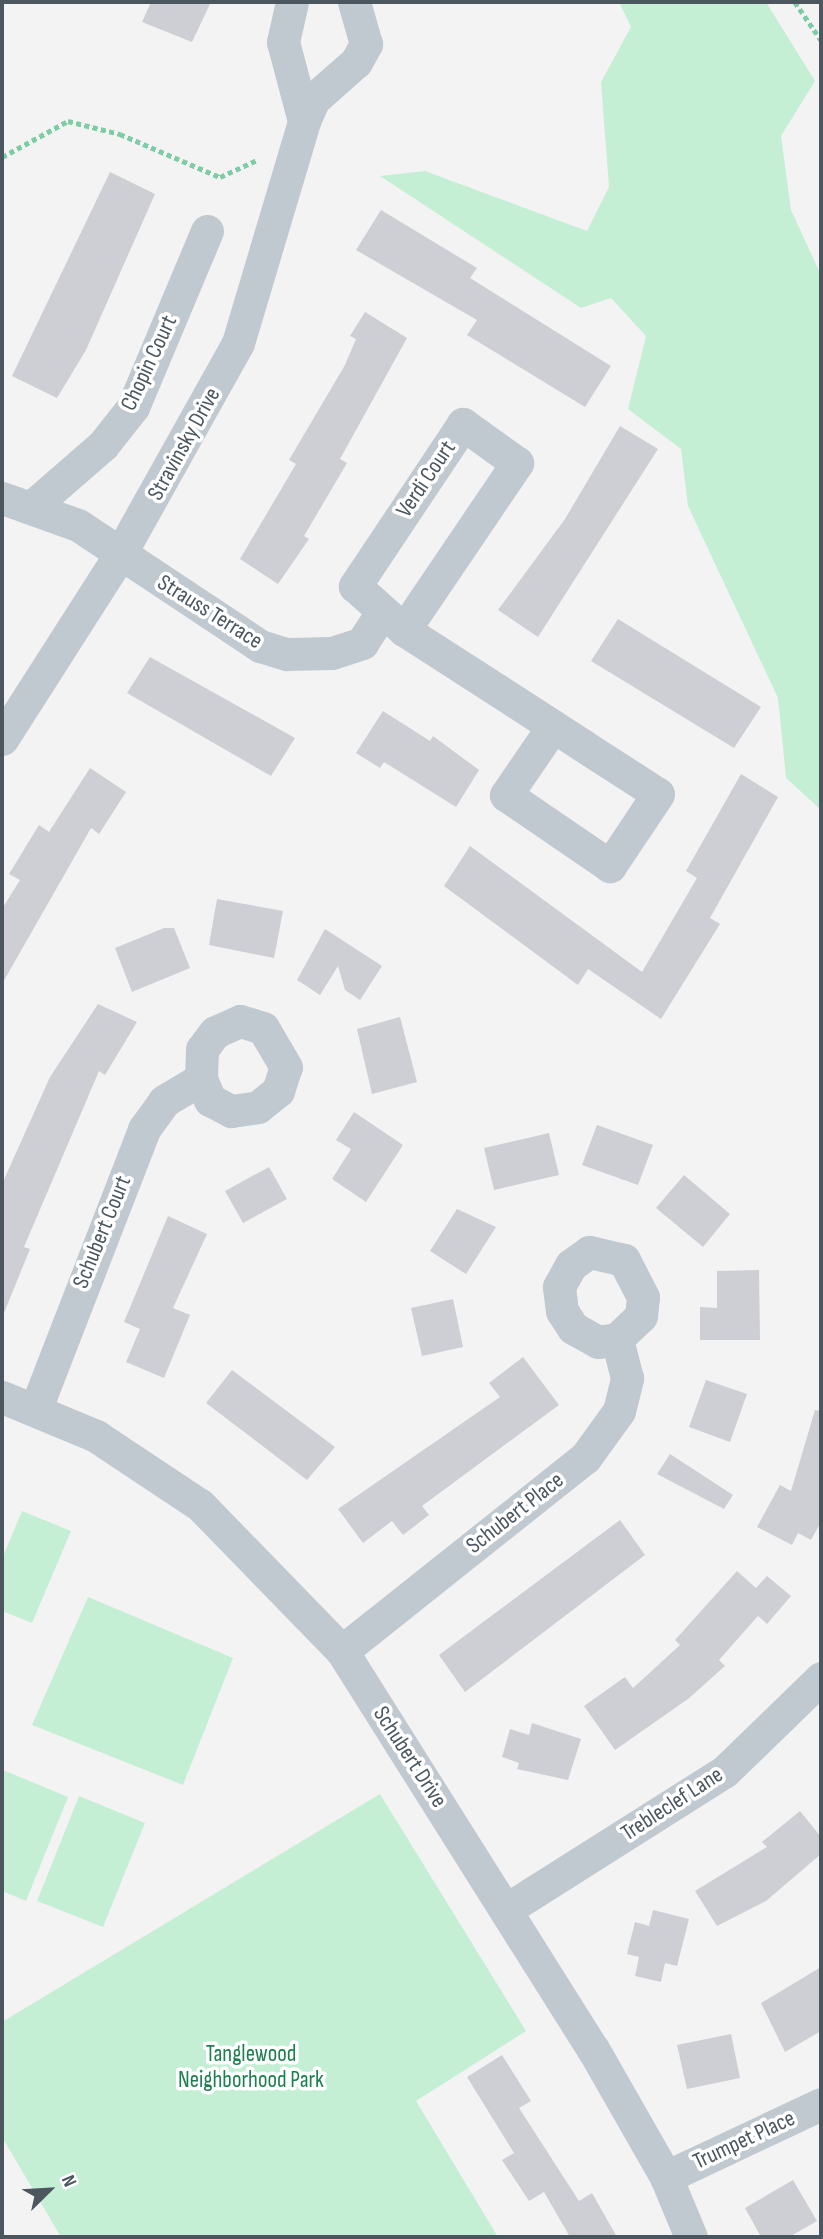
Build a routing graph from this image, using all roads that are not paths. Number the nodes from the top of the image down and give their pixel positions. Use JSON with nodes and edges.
{"nodes":[{"id":1,"x":292,"y":2,"type":"edge"},
{"id":2,"x":354,"y":2,"type":"edge"},
{"id":3,"x":304,"y":121,"type":"junction"},
{"id":4,"x":207,"y":231,"type":"dead end"},
{"id":5,"x":2,"y":498,"type":"edge"},
{"id":6,"x":34,"y":505,"type":"junction"},
{"id":7,"x":119,"y":556,"type":"junction"},
{"id":8,"x":393,"y":621,"type":"junction"},
{"id":9,"x":553,"y":726,"type":"junction"},
{"id":10,"x":2,"y":739,"type":"edge"},
{"id":11,"x":201,"y":1079,"type":"dead end"},
{"id":12,"x":617,"y":1339,"type":"dead end"},
{"id":13,"x":2,"y":1396,"type":"edge"},
{"id":14,"x":36,"y":1408,"type":"junction"},
{"id":15,"x":342,"y":1650,"type":"junction"},
{"id":16,"x":821,"y":1678,"type":"edge"},
{"id":17,"x":507,"y":1909,"type":"junction"},
{"id":18,"x":821,"y":2104,"type":"edge"},
{"id":19,"x":666,"y":2177,"type":"junction"},
{"id":20,"x":691,"y":2237,"type":"edge"}],
"edges":[{"from":1,"to":3,"type":"street"},
{"from":2,"to":3,"type":"street","name":"Stravinsky Drive"},
{"from":3,"to":7,"type":"street","name":"Stravinsky Drive"},
{"from":4,"to":6,"type":"street","name":"Chopin Court"},
{"from":5,"to":6,"type":"street","name":"Strauss Terrace"},
{"from":6,"to":7,"type":"street","name":"Strauss Terrace"},
{"from":7,"to":8,"type":"street","name":"Strauss Terrace"},
{"from":7,"to":10,"type":"street","name":"Stravinsky Drive"},
{"from":8,"to":8,"type":"street","name":"Verdi Court"},
{"from":8,"to":9,"type":"street"},
{"from":9,"to":9,"type":"street"},
{"from":11,"to":14,"type":"street","name":"Schubert Court"},
{"from":12,"to":15,"type":"street","name":"Schubert Place"},
{"from":13,"to":14,"type":"street","name":"Schubert Drive"},
{"from":14,"to":15,"type":"street","name":"Schubert Drive"},
{"from":15,"to":17,"type":"street","name":"Schubert Drive"},
{"from":16,"to":17,"type":"street","name":"Trebleclef Lane"},
{"from":17,"to":19,"type":"street","name":"Schubert Drive"},
{"from":18,"to":19,"type":"street","name":"Trumpet Place"},
{"from":19,"to":20,"type":"street","name":"Schubert Drive"}]}
